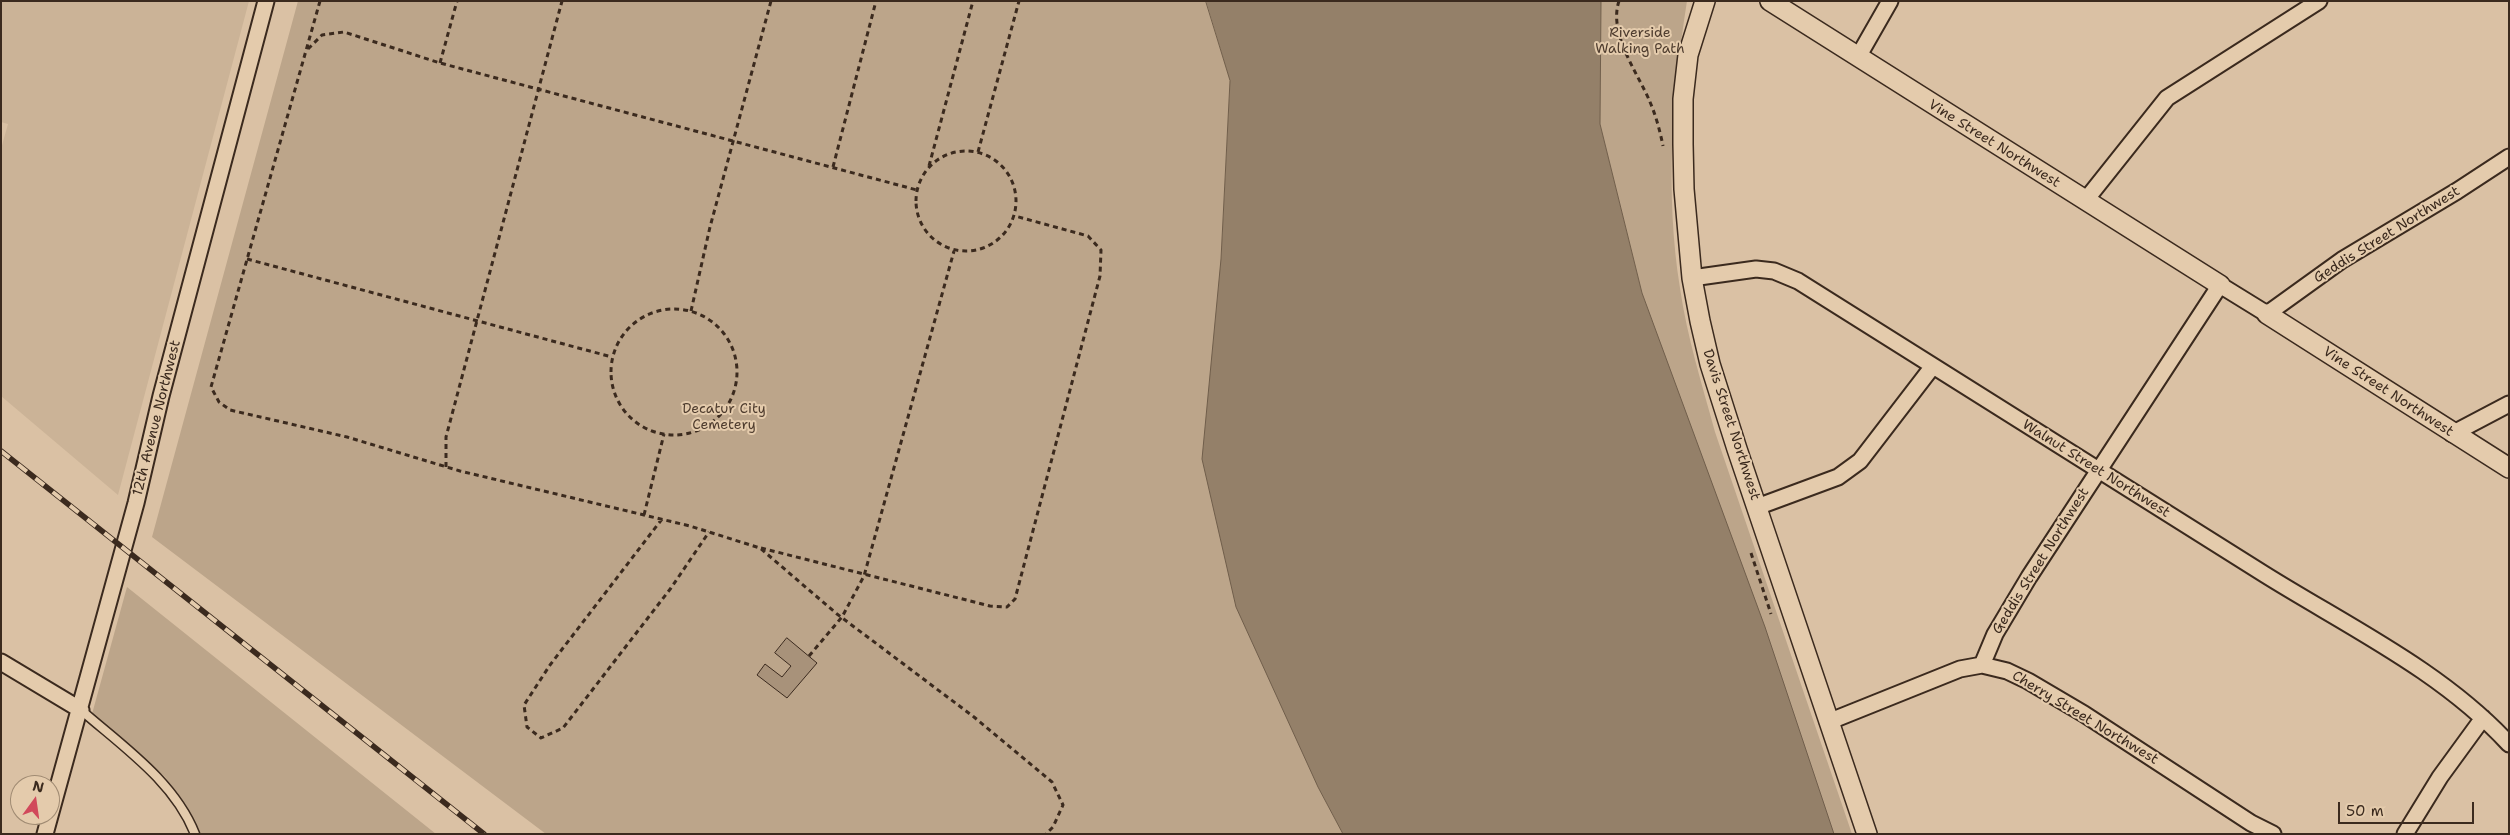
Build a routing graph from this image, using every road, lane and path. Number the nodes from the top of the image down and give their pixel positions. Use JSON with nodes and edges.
{"nodes":[{"id":1,"x":266,"y":1,"type":"edge"},
{"id":2,"x":320,"y":1,"type":"edge"},
{"id":3,"x":457,"y":1,"type":"edge"},
{"id":4,"x":562,"y":1,"type":"edge"},
{"id":5,"x":771,"y":1,"type":"edge"},
{"id":6,"x":876,"y":1,"type":"edge"},
{"id":7,"x":973,"y":1,"type":"edge"},
{"id":8,"x":1019,"y":1,"type":"edge"},
{"id":9,"x":1770,"y":1,"type":"edge"},
{"id":10,"x":1890,"y":1,"type":"edge"},
{"id":11,"x":2319,"y":1,"type":"edge"},
{"id":12,"x":1707,"y":2,"type":"edge"},
{"id":13,"x":307,"y":50,"type":"junction"},
{"id":14,"x":1858,"y":57,"type":"junction"},
{"id":15,"x":440,"y":63,"type":"junction"},
{"id":16,"x":538,"y":89,"type":"junction"},
{"id":17,"x":734,"y":142,"type":"junction"},
{"id":18,"x":978,"y":152,"type":"junction"},
{"id":19,"x":2509,"y":157,"type":"edge"},
{"id":20,"x":929,"y":166,"type":"junction"},
{"id":21,"x":833,"y":167,"type":"junction"},
{"id":22,"x":917,"y":190,"type":"junction"},
{"id":23,"x":2085,"y":201,"type":"junction"},
{"id":24,"x":1015,"y":216,"type":"junction"},
{"id":25,"x":954,"y":251,"type":"junction"},
{"id":26,"x":247,"y":259,"type":"junction"},
{"id":27,"x":1692,"y":278,"type":"junction"},
{"id":28,"x":2220,"y":285,"type":"junction"},
{"id":29,"x":691,"y":311,"type":"junction"},
{"id":30,"x":2267,"y":314,"type":"junction"},
{"id":31,"x":478,"y":320,"type":"junction"},
{"id":32,"x":612,"y":357,"type":"junction"},
{"id":33,"x":1932,"y":366,"type":"junction"},
{"id":34,"x":2509,"y":404,"type":"edge"},
{"id":35,"x":664,"y":434,"type":"junction"},
{"id":36,"x":2452,"y":434,"type":"junction"},
{"id":37,"x":446,"y":467,"type":"junction"},
{"id":38,"x":2509,"y":468,"type":"edge"},
{"id":39,"x":2098,"y":470,"type":"junction"},
{"id":40,"x":1757,"y":507,"type":"junction"},
{"id":41,"x":644,"y":515,"type":"junction"},
{"id":42,"x":662,"y":519,"type":"junction"},
{"id":43,"x":709,"y":532,"type":"junction"},
{"id":44,"x":760,"y":548,"type":"junction"},
{"id":45,"x":864,"y":576,"type":"junction"},
{"id":46,"x":842,"y":617,"type":"junction"},
{"id":47,"x":809,"y":656,"type":"dead end"},
{"id":48,"x":1,"y":662,"type":"edge"},
{"id":49,"x":1982,"y":665,"type":"junction"},
{"id":50,"x":81,"y":710,"type":"junction"},
{"id":51,"x":2483,"y":718,"type":"junction"},
{"id":52,"x":1828,"y":722,"type":"junction"},
{"id":53,"x":2509,"y":744,"type":"edge"},
{"id":54,"x":45,"y":834,"type":"edge"},
{"id":55,"x":195,"y":834,"type":"edge"},
{"id":56,"x":1046,"y":834,"type":"edge"},
{"id":57,"x":1867,"y":834,"type":"edge"},
{"id":58,"x":2273,"y":834,"type":"edge"},
{"id":59,"x":2405,"y":834,"type":"edge"}],
"edges":[{"from":1,"to":50,"type":"street","name":"12th Avenue Northwest"},
{"from":2,"to":13,"type":"path"},
{"from":3,"to":15,"type":"path"},
{"from":4,"to":16,"type":"path"},
{"from":5,"to":17,"type":"path"},
{"from":6,"to":21,"type":"path"},
{"from":7,"to":20,"type":"path"},
{"from":8,"to":18,"type":"path"},
{"from":9,"to":14,"type":"street","name":"Vine Street Northwest"},
{"from":10,"to":14,"type":"street"},
{"from":11,"to":23,"type":"street"},
{"from":12,"to":27,"type":"street","name":"Davis Street Northwest"},
{"from":13,"to":15,"type":"path"},
{"from":13,"to":26,"type":"path"},
{"from":14,"to":23,"type":"street","name":"Vine Street Northwest"},
{"from":15,"to":16,"type":"path"},
{"from":16,"to":17,"type":"path"},
{"from":16,"to":31,"type":"path"},
{"from":17,"to":21,"type":"path"},
{"from":17,"to":29,"type":"path"},
{"from":18,"to":20,"type":"path"},
{"from":18,"to":24,"type":"path"},
{"from":19,"to":30,"type":"street","name":"Geddis Street Northwest"},
{"from":20,"to":22,"type":"path"},
{"from":21,"to":22,"type":"path"},
{"from":22,"to":25,"type":"path"},
{"from":23,"to":28,"type":"street","name":"Vine Street Northwest"},
{"from":24,"to":25,"type":"path"},
{"from":24,"to":45,"type":"path"},
{"from":25,"to":45,"type":"path"},
{"from":26,"to":31,"type":"path"},
{"from":26,"to":37,"type":"path"},
{"from":27,"to":33,"type":"street","name":"Walnut Street Northwest"},
{"from":27,"to":40,"type":"street","name":"Davis Street Northwest"},
{"from":28,"to":30,"type":"street"},
{"from":28,"to":39,"type":"street","name":"Geddis Street Northwest"},
{"from":29,"to":32,"type":"path"},
{"from":29,"to":35,"type":"path"},
{"from":30,"to":36,"type":"street","name":"Vine Street Northwest"},
{"from":31,"to":32,"type":"path"},
{"from":31,"to":37,"type":"path"},
{"from":32,"to":35,"type":"path"},
{"from":33,"to":39,"type":"street","name":"Walnut Street Northwest"},
{"from":33,"to":40,"type":"street"},
{"from":34,"to":36,"type":"street"},
{"from":35,"to":41,"type":"path"},
{"from":36,"to":38,"type":"street","name":"Vine Street Northwest"},
{"from":37,"to":41,"type":"path"},
{"from":39,"to":49,"type":"street","name":"Geddis Street Northwest"},
{"from":39,"to":51,"type":"street","name":"Walnut Street Northwest"},
{"from":40,"to":52,"type":"street","name":"Davis Street Northwest"},
{"from":41,"to":42,"type":"path"},
{"from":42,"to":43,"type":"path"},
{"from":42,"to":43,"type":"path"},
{"from":43,"to":44,"type":"path"},
{"from":44,"to":45,"type":"path"},
{"from":44,"to":46,"type":"path"},
{"from":45,"to":46,"type":"path"},
{"from":46,"to":47,"type":"path"},
{"from":46,"to":56,"type":"path"},
{"from":48,"to":50,"type":"street"},
{"from":49,"to":52,"type":"street","name":"Cherry Street Northwest"},
{"from":49,"to":58,"type":"street","name":"Cherry Street Northwest"},
{"from":50,"to":54,"type":"street","name":"12th Avenue Northwest"},
{"from":50,"to":55,"type":"lane"},
{"from":51,"to":53,"type":"street","name":"Walnut Street Northwest"},
{"from":51,"to":59,"type":"street"},
{"from":52,"to":57,"type":"street","name":"Davis Street Northwest"}]}
